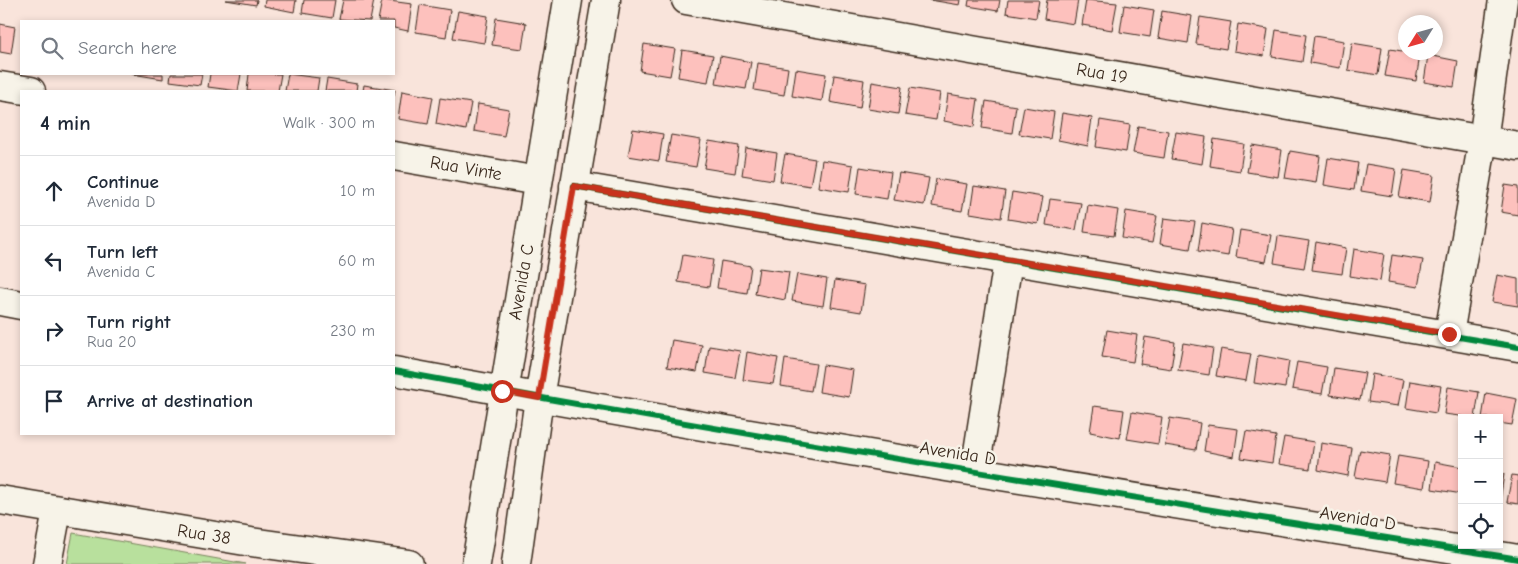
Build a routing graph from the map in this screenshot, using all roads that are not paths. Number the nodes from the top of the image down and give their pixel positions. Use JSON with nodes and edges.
{"nodes":[{"id":1,"x":568,"y":0,"type":"edge"},
{"id":2,"x":606,"y":0,"type":"edge"},
{"id":3,"x":686,"y":0,"type":"edge"},
{"id":4,"x":1503,"y":0,"type":"edge"},
{"id":5,"x":0,"y":86,"type":"edge"},
{"id":6,"x":25,"y":90,"type":"edge"},
{"id":7,"x":1483,"y":140,"type":"junction"},
{"id":8,"x":1518,"y":146,"type":"edge"},
{"id":9,"x":395,"y":156,"type":"edge"},
{"id":10,"x":538,"y":181,"type":"junction"},
{"id":11,"x":574,"y":186,"type":"junction"},
{"id":12,"x":1008,"y":260,"type":"junction"},
{"id":13,"x":0,"y":301,"type":"edge"},
{"id":14,"x":20,"y":305,"type":"edge"},
{"id":15,"x":1449,"y":334,"type":"junction"},
{"id":16,"x":1518,"y":346,"type":"edge"},
{"id":17,"x":395,"y":371,"type":"edge"},
{"id":18,"x":502,"y":391,"type":"junction"},
{"id":19,"x":539,"y":398,"type":"junction"},
{"id":20,"x":975,"y":472,"type":"junction"},
{"id":21,"x":0,"y":500,"type":"edge"},
{"id":22,"x":57,"y":511,"type":"junction"},
{"id":23,"x":1518,"y":559,"type":"edge"},
{"id":24,"x":47,"y":564,"type":"edge"},
{"id":25,"x":409,"y":564,"type":"edge"},
{"id":26,"x":476,"y":564,"type":"edge"},
{"id":27,"x":516,"y":564,"type":"edge"}],
"edges":[{"from":1,"to":10,"type":"street","name":"Avenida C"},
{"from":2,"to":11,"type":"street","name":"Avenida C"},
{"from":3,"to":7,"type":"street","name":"Rua 19"},
{"from":4,"to":7,"type":"street"},
{"from":5,"to":6,"type":"street"},
{"from":7,"to":8,"type":"street","name":"Rua 19"},
{"from":7,"to":15,"type":"street"},
{"from":9,"to":10,"type":"street","name":"Rua Vinte"},
{"from":10,"to":18,"type":"street","name":"Avenida C"},
{"from":11,"to":12,"type":"street"},
{"from":11,"to":19,"type":"street","name":"Avenida C"},
{"from":12,"to":15,"type":"street"},
{"from":12,"to":20,"type":"street"},
{"from":13,"to":14,"type":"street"},
{"from":15,"to":16,"type":"street"},
{"from":17,"to":18,"type":"street","name":"Avenida D"},
{"from":18,"to":19,"type":"street","name":"Avenida D"},
{"from":18,"to":26,"type":"street","name":"Avenida C"},
{"from":19,"to":20,"type":"street","name":"Avenida D"},
{"from":19,"to":27,"type":"street","name":"Avenida C"},
{"from":20,"to":23,"type":"street","name":"Avenida D"},
{"from":21,"to":22,"type":"street","name":"Rua 38"},
{"from":22,"to":24,"type":"street"},
{"from":22,"to":25,"type":"street","name":"Rua 38"}]}
